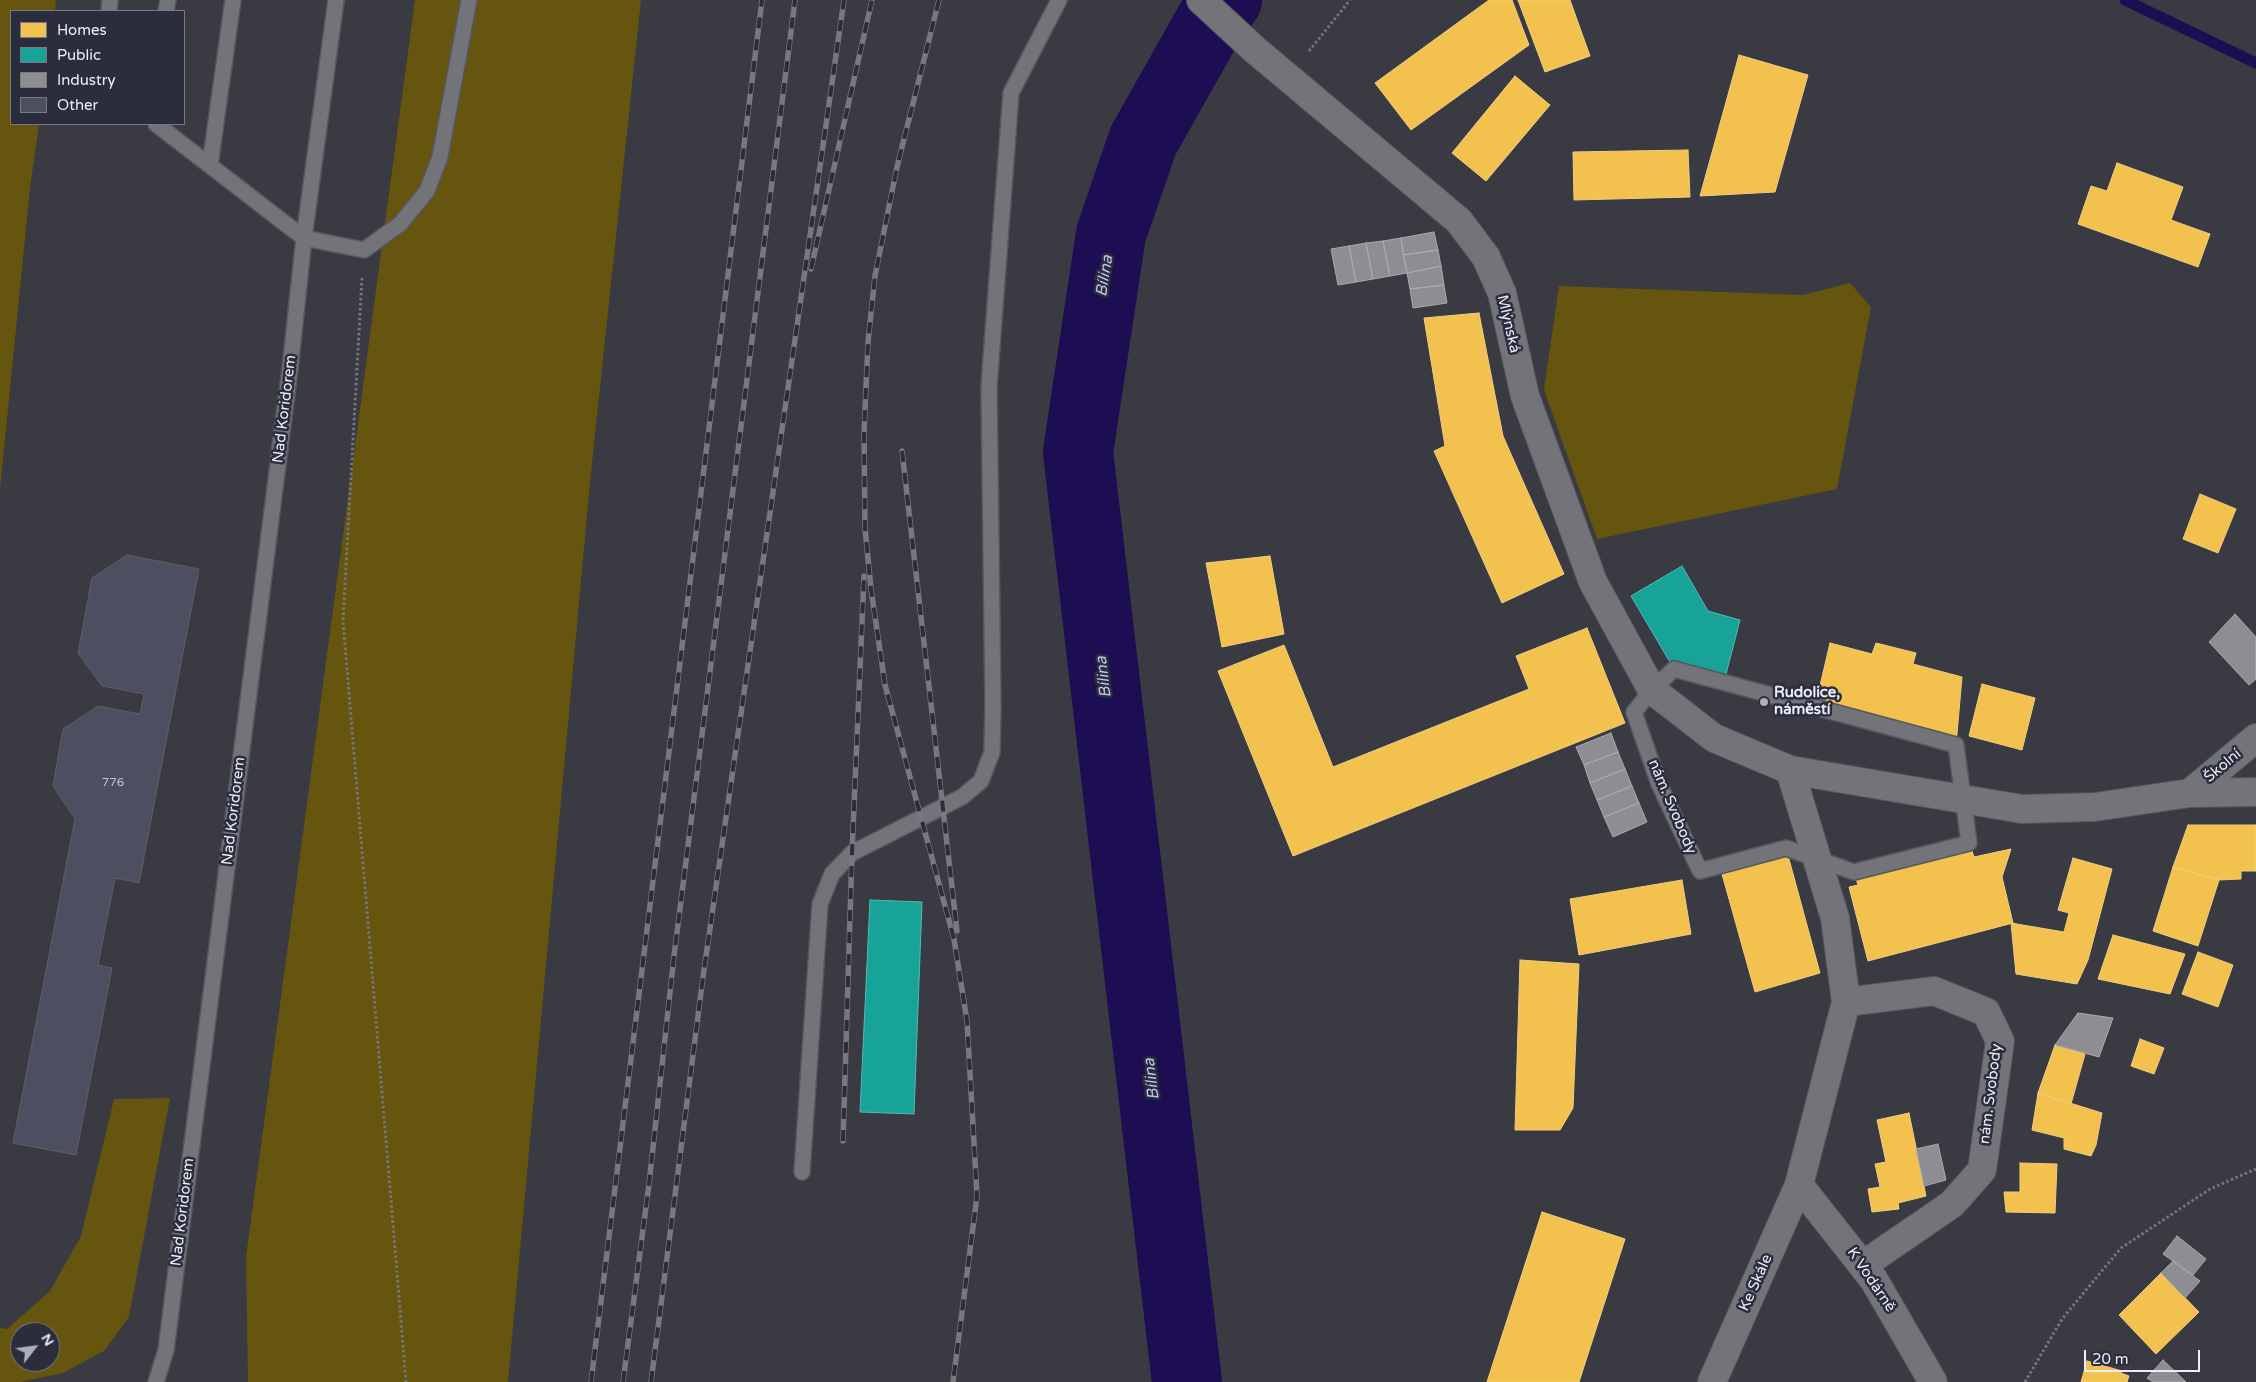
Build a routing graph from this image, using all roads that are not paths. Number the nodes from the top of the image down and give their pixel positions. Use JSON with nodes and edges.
{"nodes":[{"id":1,"x":233,"y":0,"type":"edge"},
{"id":2,"x":336,"y":0,"type":"edge"},
{"id":3,"x":468,"y":0,"type":"edge"},
{"id":4,"x":1059,"y":0,"type":"edge"},
{"id":5,"x":1201,"y":0,"type":"edge"},
{"id":6,"x":157,"y":125,"type":"edge"},
{"id":7,"x":210,"y":165,"type":"junction"},
{"id":8,"x":304,"y":238,"type":"junction"},
{"id":9,"x":1652,"y":690,"type":"junction"},
{"id":10,"x":2256,"y":738,"type":"edge"},
{"id":11,"x":1790,"y":770,"type":"junction"},
{"id":12,"x":2256,"y":792,"type":"edge"},
{"id":13,"x":2190,"y":793,"type":"junction"},
{"id":14,"x":1962,"y":799,"type":"junction"},
{"id":15,"x":1817,"y":859,"type":"junction"},
{"id":16,"x":1846,"y":1002,"type":"junction"},
{"id":17,"x":802,"y":1172,"type":"dead end"},
{"id":18,"x":1799,"y":1185,"type":"junction"},
{"id":19,"x":1863,"y":1265,"type":"junction"},
{"id":20,"x":156,"y":1382,"type":"edge"},
{"id":21,"x":1712,"y":1382,"type":"edge"},
{"id":22,"x":1933,"y":1382,"type":"edge"}],
"edges":[{"from":1,"to":7,"type":"lane"},
{"from":2,"to":8,"type":"lane","name":"Nad Koridorem"},
{"from":3,"to":8,"type":"lane"},
{"from":4,"to":17,"type":"lane"},
{"from":5,"to":9,"type":"street","name":"Mlýnská"},
{"from":6,"to":7,"type":"lane"},
{"from":7,"to":8,"type":"lane"},
{"from":8,"to":20,"type":"lane","name":"Nad Koridorem"},
{"from":9,"to":11,"type":"street"},
{"from":9,"to":14,"type":"lane","name":"nám. Svobody"},
{"from":9,"to":15,"type":"lane","name":"nám. Svobody"},
{"from":10,"to":13,"type":"street","name":"Školní"},
{"from":11,"to":14,"type":"street"},
{"from":11,"to":15,"type":"street"},
{"from":12,"to":13,"type":"street"},
{"from":13,"to":14,"type":"street"},
{"from":14,"to":15,"type":"lane","name":"nám. Svobody"},
{"from":15,"to":16,"type":"street"},
{"from":16,"to":18,"type":"street"},
{"from":16,"to":19,"type":"street","name":"nám. Svobody"},
{"from":18,"to":19,"type":"street","name":"K Vodárně"},
{"from":18,"to":21,"type":"street","name":"Ke Skále"},
{"from":19,"to":22,"type":"street","name":"K Vodárně"}]}
